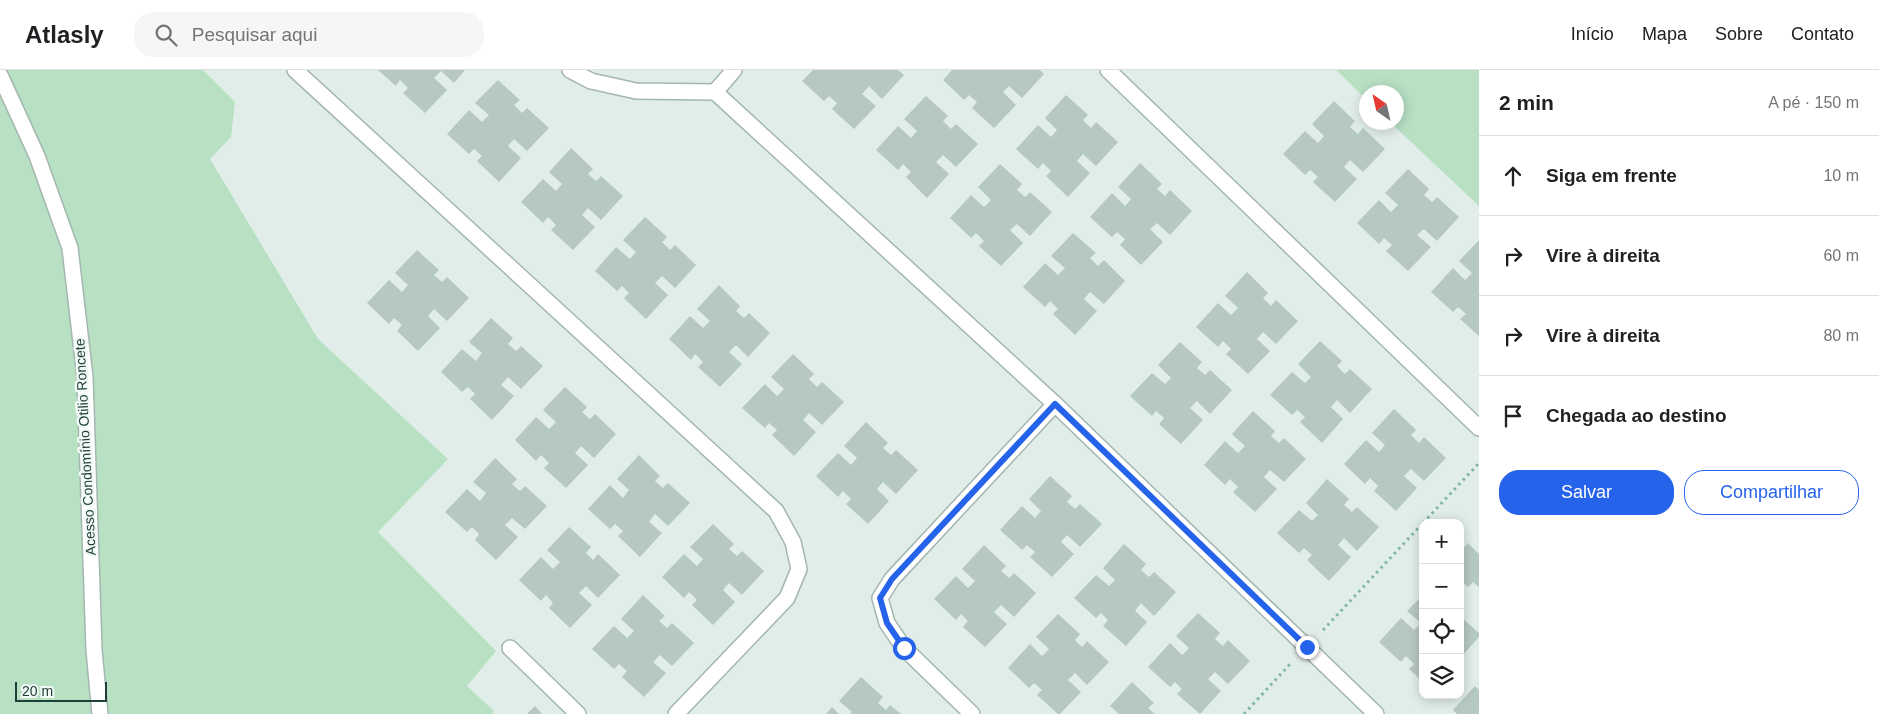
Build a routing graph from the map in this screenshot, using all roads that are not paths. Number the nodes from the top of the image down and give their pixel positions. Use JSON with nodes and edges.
{"nodes":[{"id":1,"x":295,"y":70,"type":"edge"},
{"id":2,"x":570,"y":70,"type":"edge"},
{"id":3,"x":734,"y":70,"type":"edge"},
{"id":4,"x":1108,"y":70,"type":"edge"},
{"id":5,"x":0,"y":75,"type":"edge"},
{"id":6,"x":715,"y":92,"type":"junction"},
{"id":7,"x":1055,"y":404,"type":"junction"},
{"id":8,"x":1479,"y":428,"type":"edge"},
{"id":9,"x":510,"y":648,"type":"dead end"},
{"id":10,"x":100,"y":714,"type":"edge"},
{"id":11,"x":578,"y":714,"type":"edge"},
{"id":12,"x":676,"y":714,"type":"edge"},
{"id":13,"x":972,"y":714,"type":"edge"},
{"id":14,"x":1376,"y":714,"type":"edge"}],
"edges":[{"from":1,"to":12,"type":"street"},
{"from":2,"to":6,"type":"street"},
{"from":3,"to":6,"type":"street"},
{"from":4,"to":8,"type":"street"},
{"from":5,"to":10,"type":"street","name":"Acesso Condomínio Otilio Roncete"},
{"from":6,"to":7,"type":"street"},
{"from":7,"to":13,"type":"street"},
{"from":7,"to":14,"type":"street"},
{"from":9,"to":11,"type":"street"}]}
